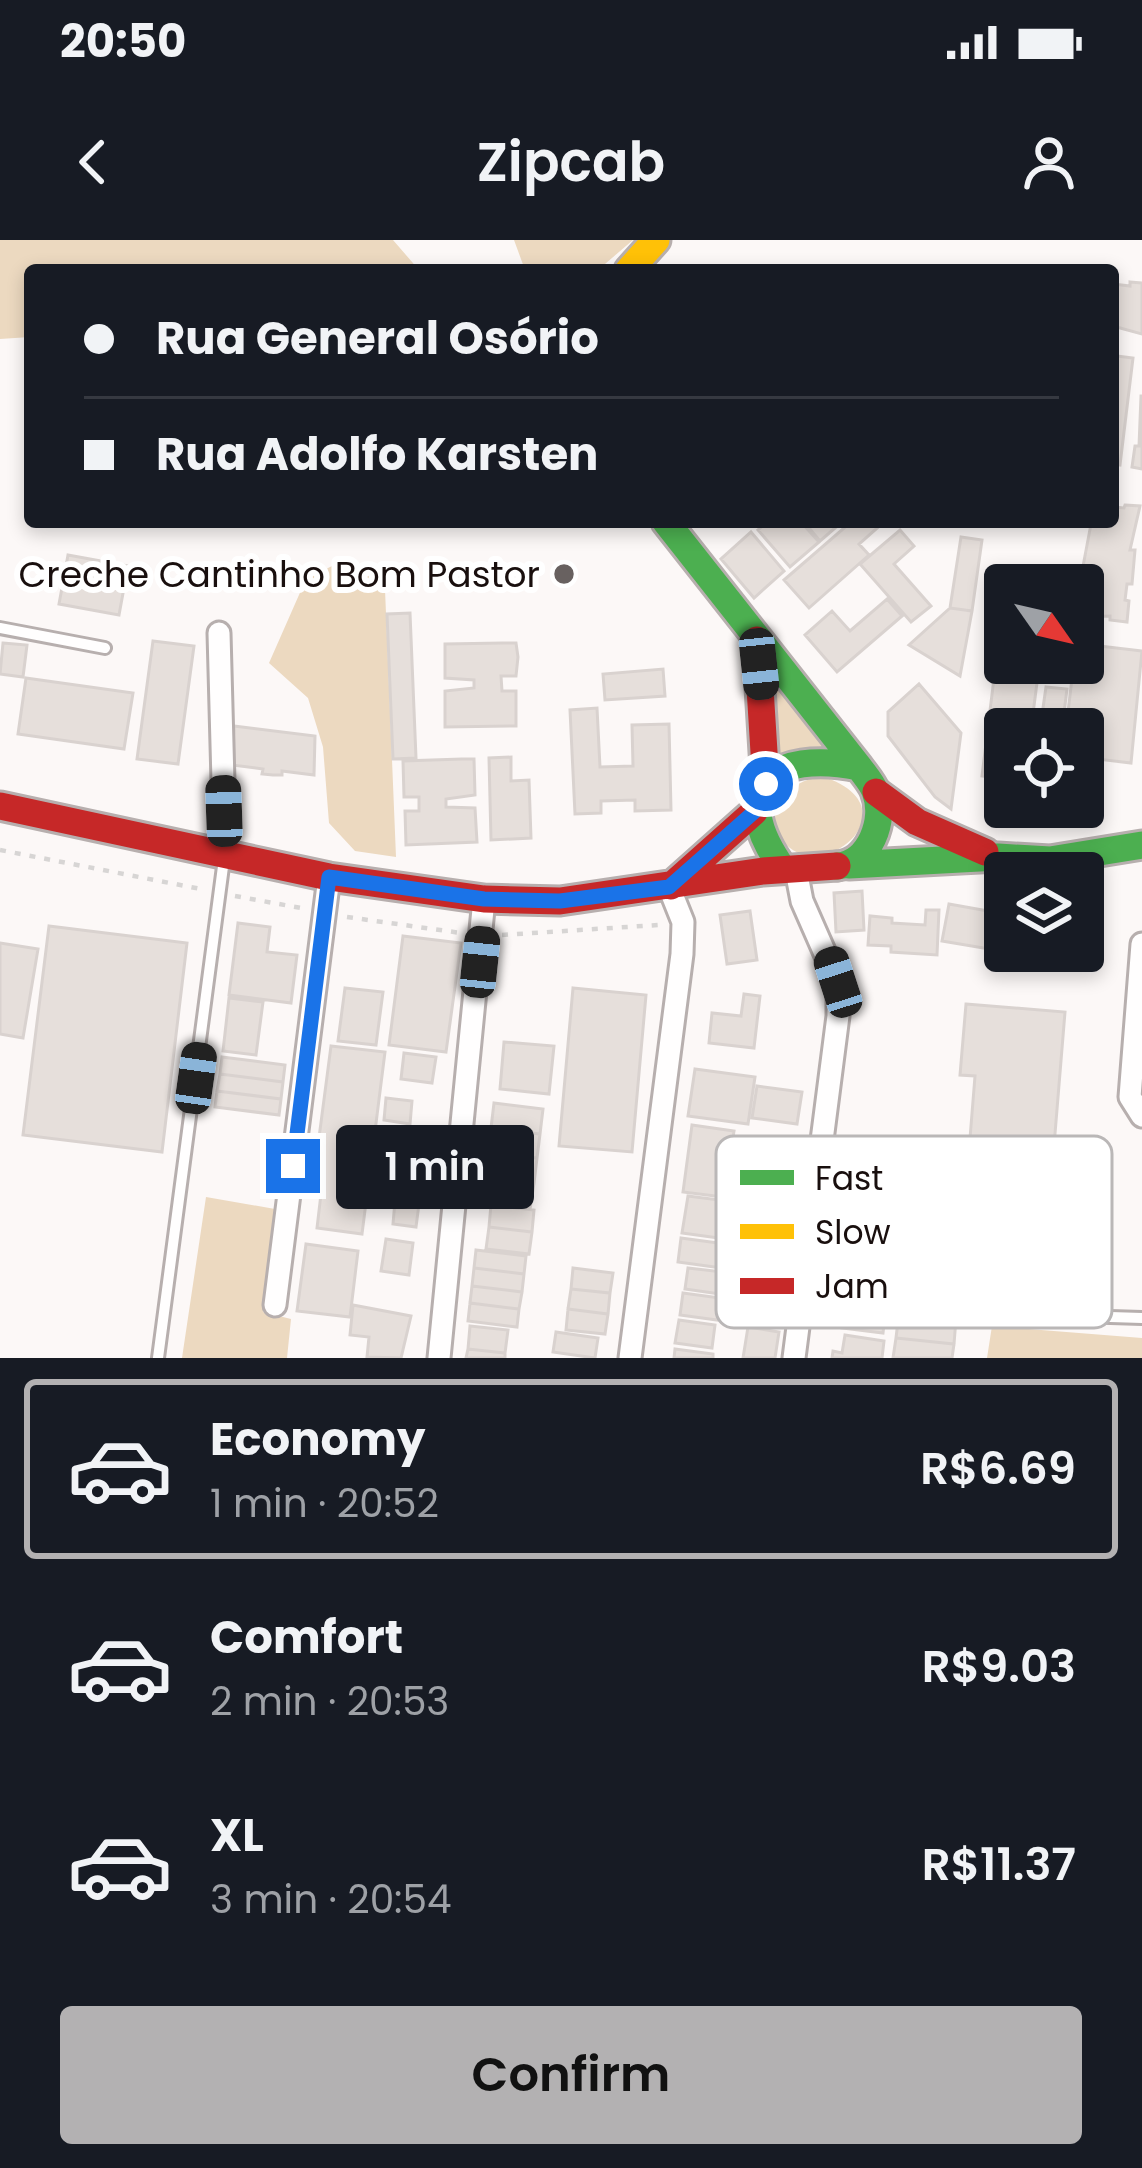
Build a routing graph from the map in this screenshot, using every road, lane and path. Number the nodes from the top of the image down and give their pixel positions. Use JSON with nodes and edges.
{"nodes":[{"id":1,"x":656,"y":240,"type":"edge"},
{"id":2,"x":634,"y":264,"type":"edge"},
{"id":3,"x":671,"y":528,"type":"edge"},
{"id":4,"x":0,"y":628,"type":"edge"},
{"id":5,"x":219,"y":632,"type":"dead end"},
{"id":6,"x":757,"y":640,"type":"junction"},
{"id":7,"x":105,"y":648,"type":"dead end"},
{"id":8,"x":859,"y":767,"type":"junction"},
{"id":9,"x":766,"y":784,"type":"junction"},
{"id":10,"x":876,"y":792,"type":"junction"},
{"id":11,"x":0,"y":806,"type":"edge"},
{"id":12,"x":754,"y":812,"type":"junction"},
{"id":13,"x":1142,"y":845,"type":"edge"},
{"id":14,"x":986,"y":852,"type":"edge"},
{"id":15,"x":1099,"y":852,"type":"edge"},
{"id":16,"x":225,"y":856,"type":"junction"},
{"id":17,"x":984,"y":858,"type":"edge"},
{"id":18,"x":849,"y":865,"type":"junction"},
{"id":19,"x":790,"y":870,"type":"junction"},
{"id":20,"x":329,"y":877,"type":"junction"},
{"id":21,"x":669,"y":887,"type":"junction"},
{"id":22,"x":484,"y":899,"type":"junction"},
{"id":23,"x":1142,"y":944,"type":"edge"},
{"id":24,"x":1142,"y":1116,"type":"edge"},
{"id":25,"x":823,"y":1136,"type":"edge"},
{"id":26,"x":275,"y":1305,"type":"dead end"},
{"id":27,"x":1112,"y":1317,"type":"edge"},
{"id":28,"x":1142,"y":1318,"type":"edge"},
{"id":29,"x":798,"y":1328,"type":"edge"},
{"id":30,"x":158,"y":1358,"type":"edge"},
{"id":31,"x":439,"y":1358,"type":"edge"},
{"id":32,"x":630,"y":1358,"type":"edge"},
{"id":33,"x":794,"y":1358,"type":"edge"}],
"edges":[{"from":1,"to":2,"type":"main road"},
{"from":3,"to":6,"type":"main road"},
{"from":4,"to":7,"type":"lane"},
{"from":5,"to":16,"type":"street"},
{"from":6,"to":8,"type":"main road"},
{"from":6,"to":9,"type":"main road"},
{"from":8,"to":9,"type":"main road"},
{"from":8,"to":10,"type":"main road"},
{"from":9,"to":12,"type":"main road"},
{"from":10,"to":14,"type":"main road"},
{"from":10,"to":18,"type":"main road"},
{"from":11,"to":16,"type":"main road"},
{"from":12,"to":19,"type":"main road"},
{"from":12,"to":21,"type":"main road"},
{"from":13,"to":15,"type":"main road"},
{"from":16,"to":20,"type":"main road"},
{"from":16,"to":30,"type":"lane"},
{"from":17,"to":18,"type":"main road"},
{"from":18,"to":19,"type":"main road"},
{"from":19,"to":21,"type":"main road"},
{"from":19,"to":25,"type":"street"},
{"from":20,"to":22,"type":"main road"},
{"from":20,"to":26,"type":"street"},
{"from":21,"to":22,"type":"main road"},
{"from":21,"to":32,"type":"street"},
{"from":22,"to":31,"type":"street"},
{"from":23,"to":24,"type":"street"},
{"from":27,"to":28,"type":"lane"},
{"from":29,"to":33,"type":"street"}]}
